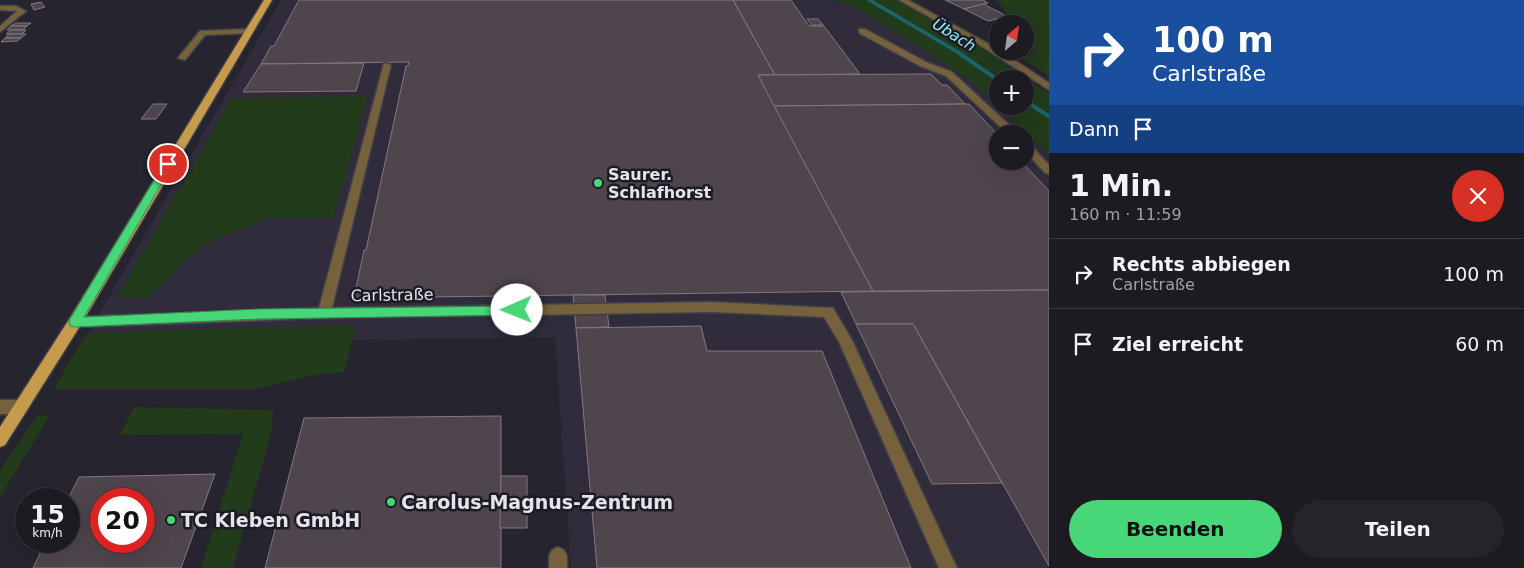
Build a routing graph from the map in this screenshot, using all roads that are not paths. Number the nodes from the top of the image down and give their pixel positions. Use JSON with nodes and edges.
{"nodes":[{"id":1,"x":268,"y":0,"type":"edge"},
{"id":2,"x":903,"y":0,"type":"edge"},
{"id":3,"x":0,"y":8,"type":"edge"},
{"id":4,"x":0,"y":30,"type":"edge"},
{"id":5,"x":248,"y":31,"type":"junction"},
{"id":6,"x":862,"y":32,"type":"dead end"},
{"id":7,"x":182,"y":58,"type":"dead end"},
{"id":8,"x":387,"y":65,"type":"dead end"},
{"id":9,"x":1049,"y":87,"type":"edge"},
{"id":10,"x":1004,"y":125,"type":"edge"},
{"id":11,"x":1034,"y":154,"type":"edge"},
{"id":12,"x":1049,"y":171,"type":"edge"},
{"id":13,"x":324,"y":313,"type":"junction"},
{"id":14,"x":75,"y":322,"type":"junction"},
{"id":15,"x":0,"y":407,"type":"edge"},
{"id":16,"x":21,"y":407,"type":"junction"},
{"id":17,"x":0,"y":440,"type":"edge"},
{"id":18,"x":948,"y":568,"type":"edge"}],
"edges":[{"from":1,"to":5,"type":"main road"},
{"from":2,"to":9,"type":"street"},
{"from":3,"to":4,"type":"street"},
{"from":5,"to":7,"type":"street"},
{"from":5,"to":14,"type":"main road"},
{"from":6,"to":10,"type":"street"},
{"from":8,"to":13,"type":"street"},
{"from":11,"to":12,"type":"street"},
{"from":13,"to":14,"type":"street","name":"Carlstraße"},
{"from":13,"to":18,"type":"street","name":"Carlstraße"},
{"from":14,"to":16,"type":"main road"},
{"from":15,"to":16,"type":"street"},
{"from":16,"to":17,"type":"main road"}]}
